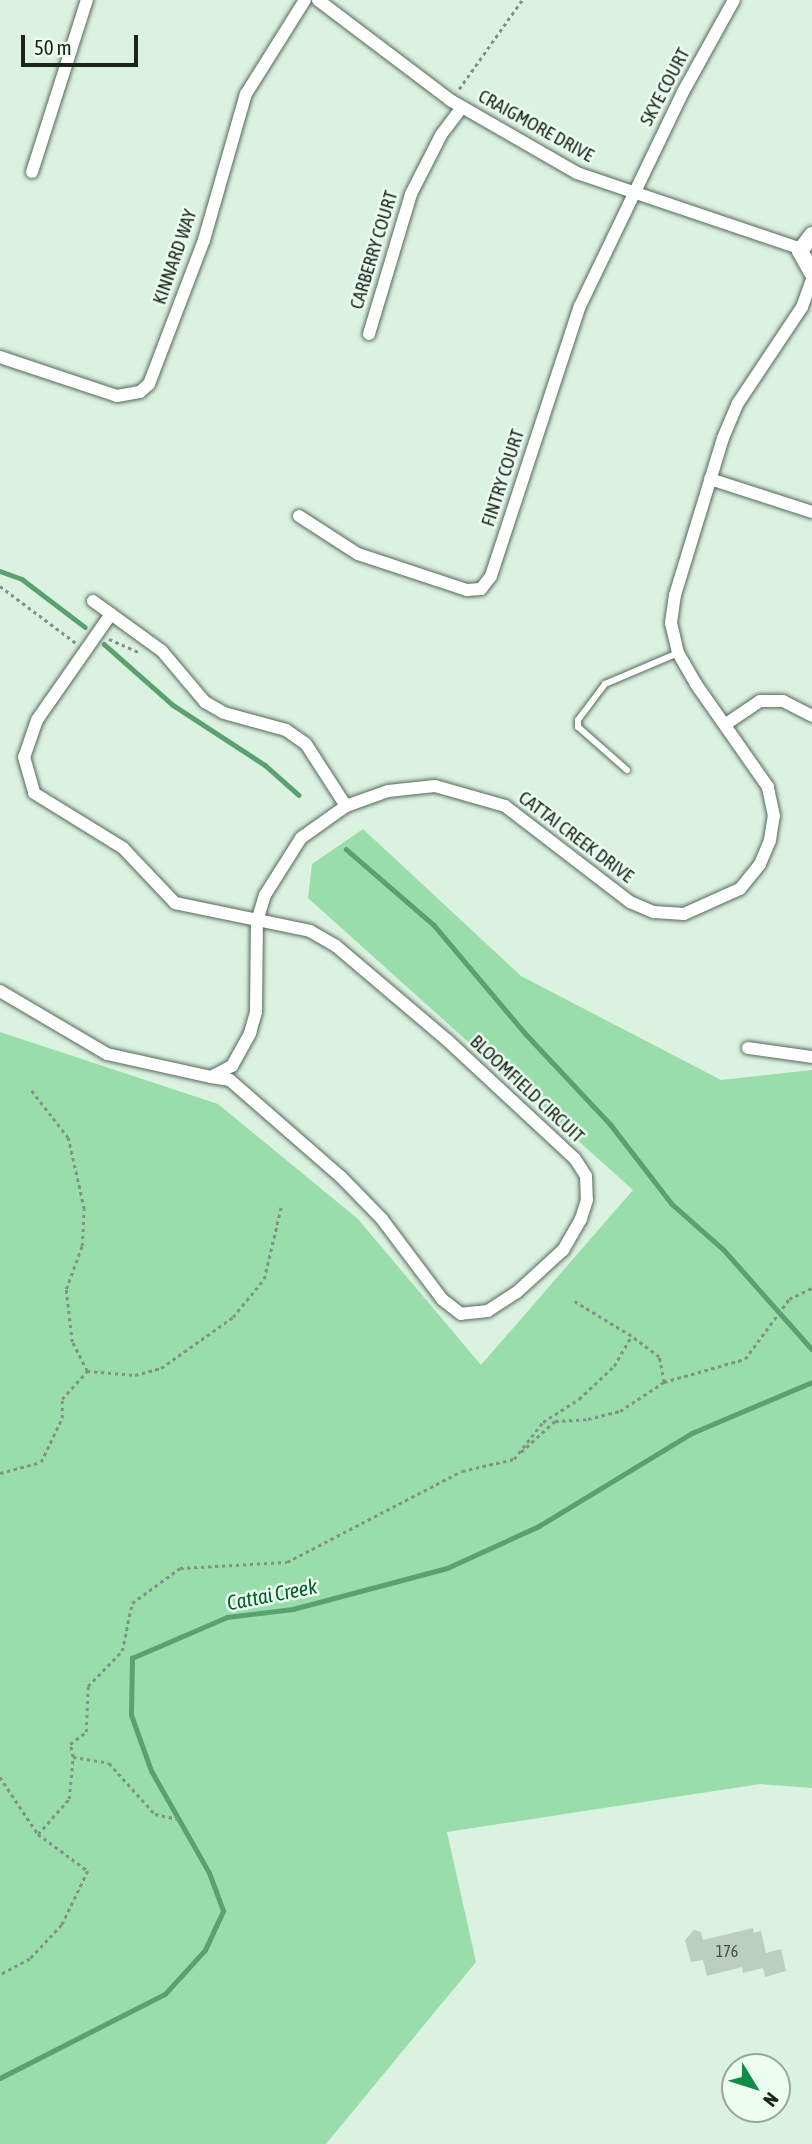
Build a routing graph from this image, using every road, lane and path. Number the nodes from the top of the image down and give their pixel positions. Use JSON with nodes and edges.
{"nodes":[{"id":1,"x":88,"y":0,"type":"edge"},
{"id":2,"x":305,"y":0,"type":"edge"},
{"id":3,"x":318,"y":0,"type":"edge"},
{"id":4,"x":522,"y":0,"type":"edge"},
{"id":5,"x":734,"y":0,"type":"edge"},
{"id":6,"x":450,"y":100,"type":"junction"},
{"id":7,"x":462,"y":107,"type":"junction"},
{"id":8,"x":32,"y":172,"type":"dead end"},
{"id":9,"x":632,"y":193,"type":"junction"},
{"id":10,"x":812,"y":235,"type":"edge"},
{"id":11,"x":801,"y":248,"type":"junction"},
{"id":12,"x":812,"y":273,"type":"edge"},
{"id":13,"x":812,"y":280,"type":"edge"},
{"id":14,"x":369,"y":334,"type":"dead end"},
{"id":15,"x":0,"y":357,"type":"edge"},
{"id":16,"x":710,"y":480,"type":"junction"},
{"id":17,"x":812,"y":512,"type":"edge"},
{"id":18,"x":299,"y":516,"type":"dead end"},
{"id":19,"x":0,"y":586,"type":"edge"},
{"id":20,"x":93,"y":601,"type":"dead end"},
{"id":21,"x":111,"y":614,"type":"junction"},
{"id":22,"x":85,"y":650,"type":"junction"},
{"id":23,"x":678,"y":653,"type":"junction"},
{"id":24,"x":812,"y":716,"type":"edge"},
{"id":25,"x":726,"y":724,"type":"junction"},
{"id":26,"x":626,"y":770,"type":"dead end"},
{"id":27,"x":346,"y":806,"type":"junction"},
{"id":28,"x":257,"y":921,"type":"junction"},
{"id":29,"x":0,"y":991,"type":"edge"},
{"id":30,"x":748,"y":1048,"type":"dead end"},
{"id":31,"x":812,"y":1058,"type":"edge"},
{"id":32,"x":211,"y":1077,"type":"junction"},
{"id":33,"x":30,"y":1090,"type":"dead end"},
{"id":34,"x":281,"y":1207,"type":"dead end"},
{"id":35,"x":812,"y":1288,"type":"edge"},
{"id":36,"x":575,"y":1302,"type":"dead end"},
{"id":37,"x":631,"y":1336,"type":"junction"},
{"id":38,"x":87,"y":1371,"type":"junction"},
{"id":39,"x":664,"y":1382,"type":"junction"},
{"id":40,"x":514,"y":1459,"type":"junction"},
{"id":41,"x":0,"y":1473,"type":"edge"},
{"id":42,"x":73,"y":1757,"type":"junction"},
{"id":43,"x":0,"y":1777,"type":"edge"},
{"id":44,"x":178,"y":1818,"type":"dead end"},
{"id":45,"x":38,"y":1834,"type":"junction"},
{"id":46,"x":0,"y":1975,"type":"edge"}],
"edges":[{"from":1,"to":8,"type":"street"},
{"from":2,"to":15,"type":"street","name":"KINNARD WAY"},
{"from":3,"to":6,"type":"street","name":"CRAIGMORE DRIVE"},
{"from":4,"to":6,"type":"path"},
{"from":5,"to":9,"type":"street","name":"SKYE COURT"},
{"from":6,"to":7,"type":"street","name":"CRAIGMORE DRIVE"},
{"from":7,"to":9,"type":"street","name":"CRAIGMORE DRIVE"},
{"from":7,"to":14,"type":"street","name":"CARBERRY COURT"},
{"from":9,"to":11,"type":"street","name":"CRAIGMORE DRIVE"},
{"from":9,"to":18,"type":"street","name":"FINTRY COURT"},
{"from":10,"to":11,"type":"street"},
{"from":11,"to":12,"type":"street"},
{"from":13,"to":16,"type":"street","name":"CATTAI CREEK DRIVE"},
{"from":16,"to":17,"type":"street"},
{"from":16,"to":23,"type":"street","name":"CATTAI CREEK DRIVE"},
{"from":19,"to":22,"type":"path"},
{"from":20,"to":21,"type":"street"},
{"from":21,"to":22,"type":"street"},
{"from":21,"to":27,"type":"street"},
{"from":22,"to":28,"type":"street"},
{"from":23,"to":25,"type":"street","name":"CATTAI CREEK DRIVE"},
{"from":23,"to":26,"type":"lane"},
{"from":24,"to":25,"type":"street"},
{"from":25,"to":27,"type":"street","name":"CATTAI CREEK DRIVE"},
{"from":27,"to":28,"type":"street","name":"CATTAI CREEK DRIVE"},
{"from":28,"to":32,"type":"street","name":"CATTAI CREEK DRIVE"},
{"from":28,"to":32,"type":"street","name":"BLOOMFIELD CIRCUIT"},
{"from":29,"to":32,"type":"street"},
{"from":30,"to":31,"type":"street"},
{"from":33,"to":38,"type":"path"},
{"from":34,"to":38,"type":"path"},
{"from":35,"to":39,"type":"path"},
{"from":36,"to":37,"type":"path"},
{"from":37,"to":39,"type":"path"},
{"from":37,"to":40,"type":"path"},
{"from":38,"to":41,"type":"path"},
{"from":39,"to":40,"type":"path"},
{"from":40,"to":42,"type":"path"},
{"from":42,"to":44,"type":"path"},
{"from":42,"to":45,"type":"path"},
{"from":43,"to":45,"type":"path"},
{"from":45,"to":46,"type":"path"}]}
